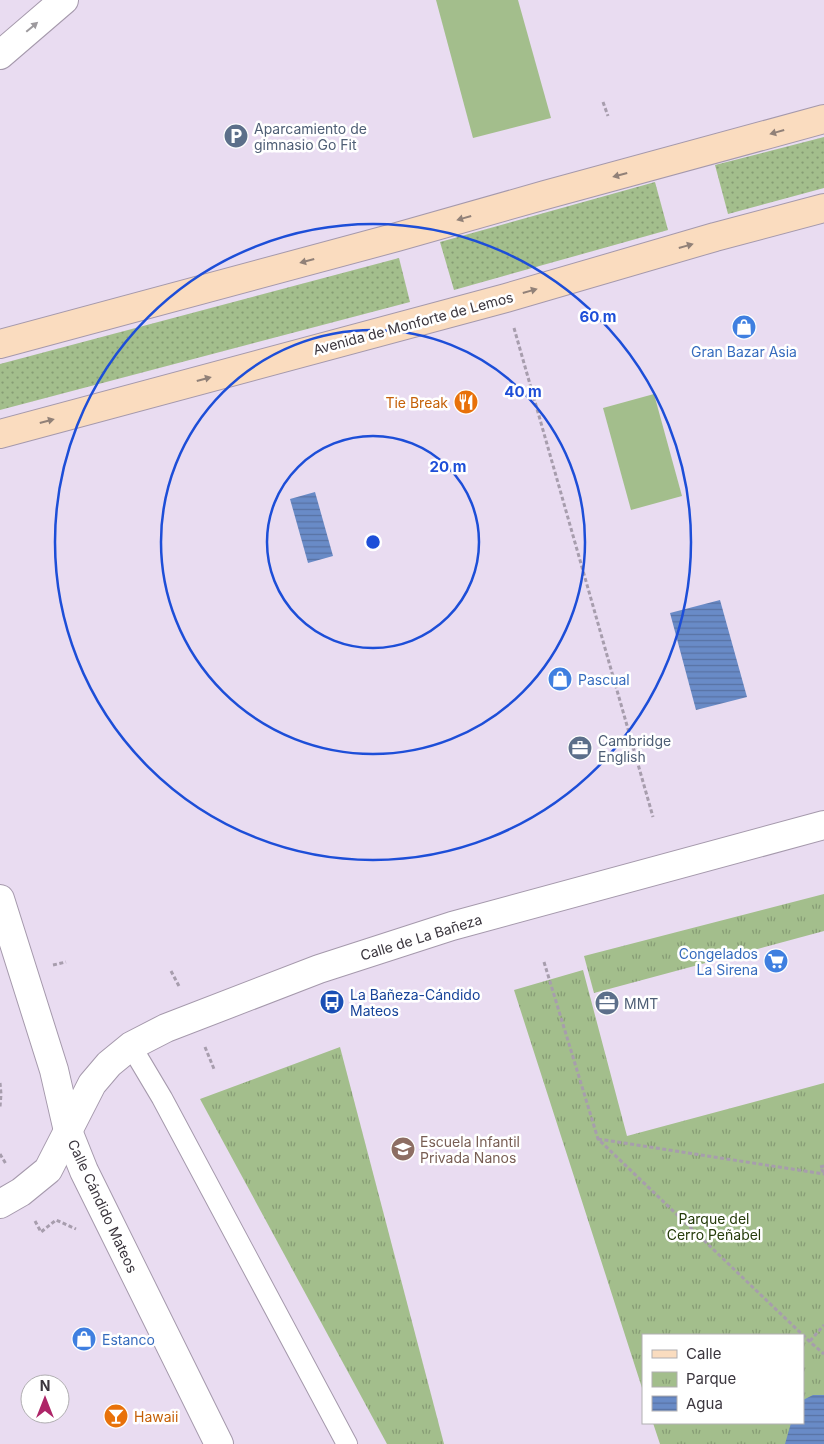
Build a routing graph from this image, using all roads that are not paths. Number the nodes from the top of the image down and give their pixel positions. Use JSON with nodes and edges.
{"nodes":[{"id":1,"x":64,"y":0,"type":"edge"},
{"id":2,"x":0,"y":54,"type":"edge"},
{"id":3,"x":824,"y":118,"type":"edge"},
{"id":4,"x":824,"y":208,"type":"edge"},
{"id":5,"x":0,"y":344,"type":"edge"},
{"id":6,"x":0,"y":434,"type":"edge"},
{"id":7,"x":824,"y":825,"type":"edge"},
{"id":8,"x":0,"y":899,"type":"edge"},
{"id":9,"x":132,"y":1046,"type":"junction"},
{"id":10,"x":68,"y":1131,"type":"junction"},
{"id":11,"x":0,"y":1204,"type":"edge"},
{"id":12,"x":219,"y":1444,"type":"edge"},
{"id":13,"x":347,"y":1444,"type":"edge"}],
"edges":[{"from":2,"to":1,"type":"street","one_way":true},
{"from":3,"to":5,"type":"street","one_way":true},
{"from":6,"to":4,"type":"street","name":"Avenida de Monforte de Lemos","one_way":true},
{"from":7,"to":9,"type":"street","name":"Calle de La Bañeza"},
{"from":8,"to":10,"type":"street","name":"Calle Cándido Mateos"},
{"from":9,"to":10,"type":"street","name":"Calle de La Bañeza"},
{"from":9,"to":13,"type":"lane"},
{"from":10,"to":11,"type":"street","name":"Calle de La Bañeza"},
{"from":10,"to":12,"type":"street","name":"Calle Cándido Mateos"}]}
